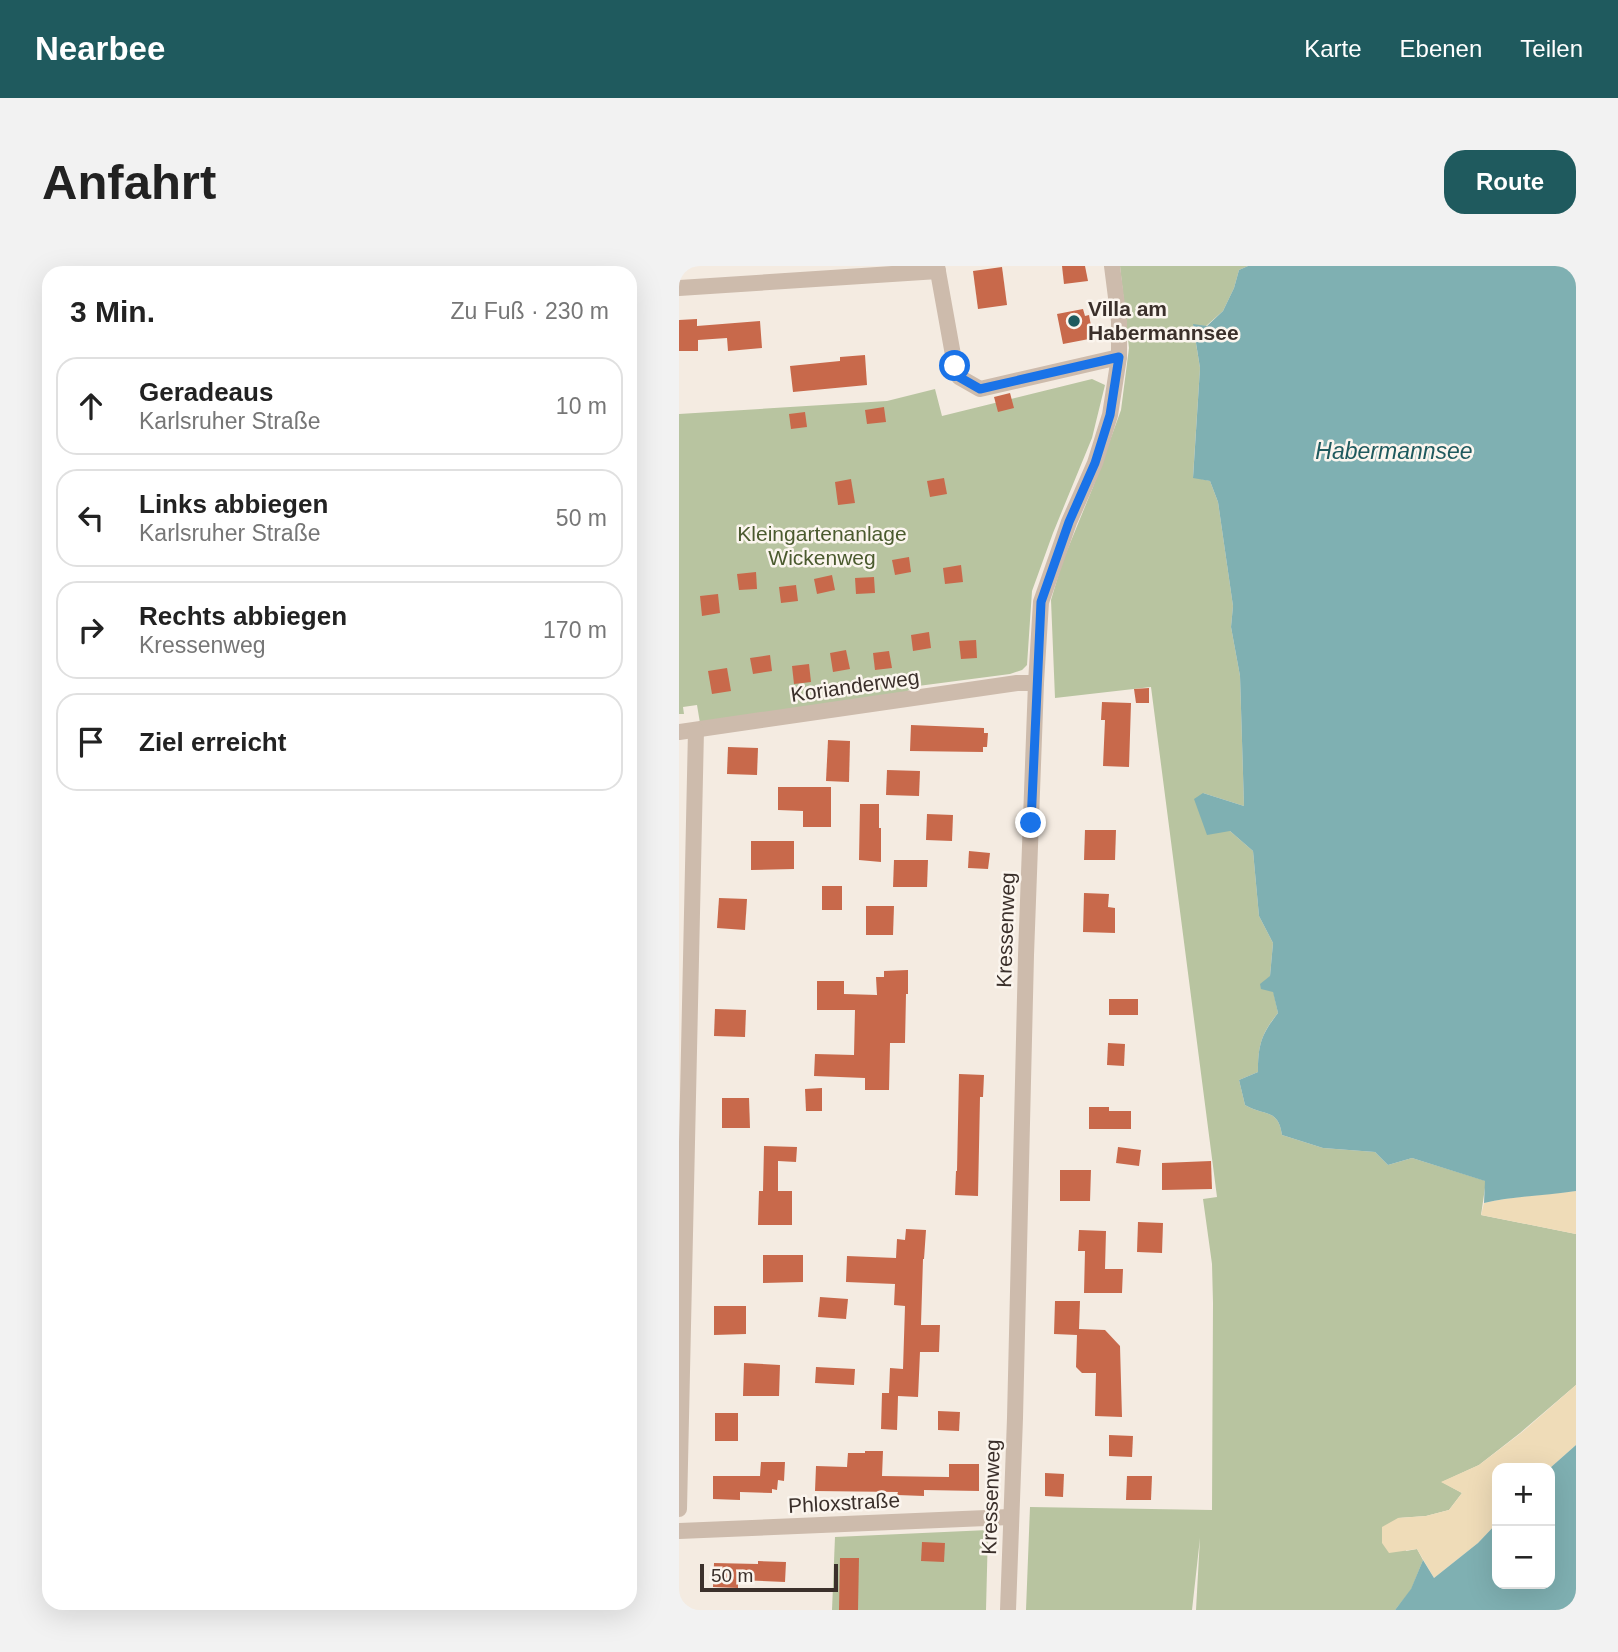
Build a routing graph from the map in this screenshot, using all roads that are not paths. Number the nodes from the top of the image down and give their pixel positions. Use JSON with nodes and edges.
{"nodes":[{"id":1,"x":1112,"y":266,"type":"edge"},
{"id":2,"x":937,"y":268,"type":"edge"},
{"id":3,"x":679,"y":288,"type":"edge"},
{"id":4,"x":1119,"y":357,"type":"junction"},
{"id":5,"x":1036,"y":682,"type":"junction"},
{"id":6,"x":696,"y":730,"type":"junction"},
{"id":7,"x":679,"y":732,"type":"edge"},
{"id":8,"x":679,"y":1509,"type":"edge"},
{"id":9,"x":1010,"y":1517,"type":"junction"},
{"id":10,"x":679,"y":1531,"type":"edge"},
{"id":11,"x":1008,"y":1610,"type":"edge"}],
"edges":[{"from":1,"to":4,"type":"street","name":"Kressenweg"},
{"from":2,"to":3,"type":"street"},
{"from":2,"to":4,"type":"street"},
{"from":4,"to":5,"type":"street","name":"Kressenweg"},
{"from":5,"to":6,"type":"street","name":"Korianderweg"},
{"from":5,"to":9,"type":"street","name":"Kressenweg"},
{"from":6,"to":7,"type":"street","name":"Korianderweg"},
{"from":6,"to":8,"type":"street"},
{"from":9,"to":10,"type":"street","name":"Phloxstraße"},
{"from":9,"to":11,"type":"street","name":"Kressenweg"}]}
